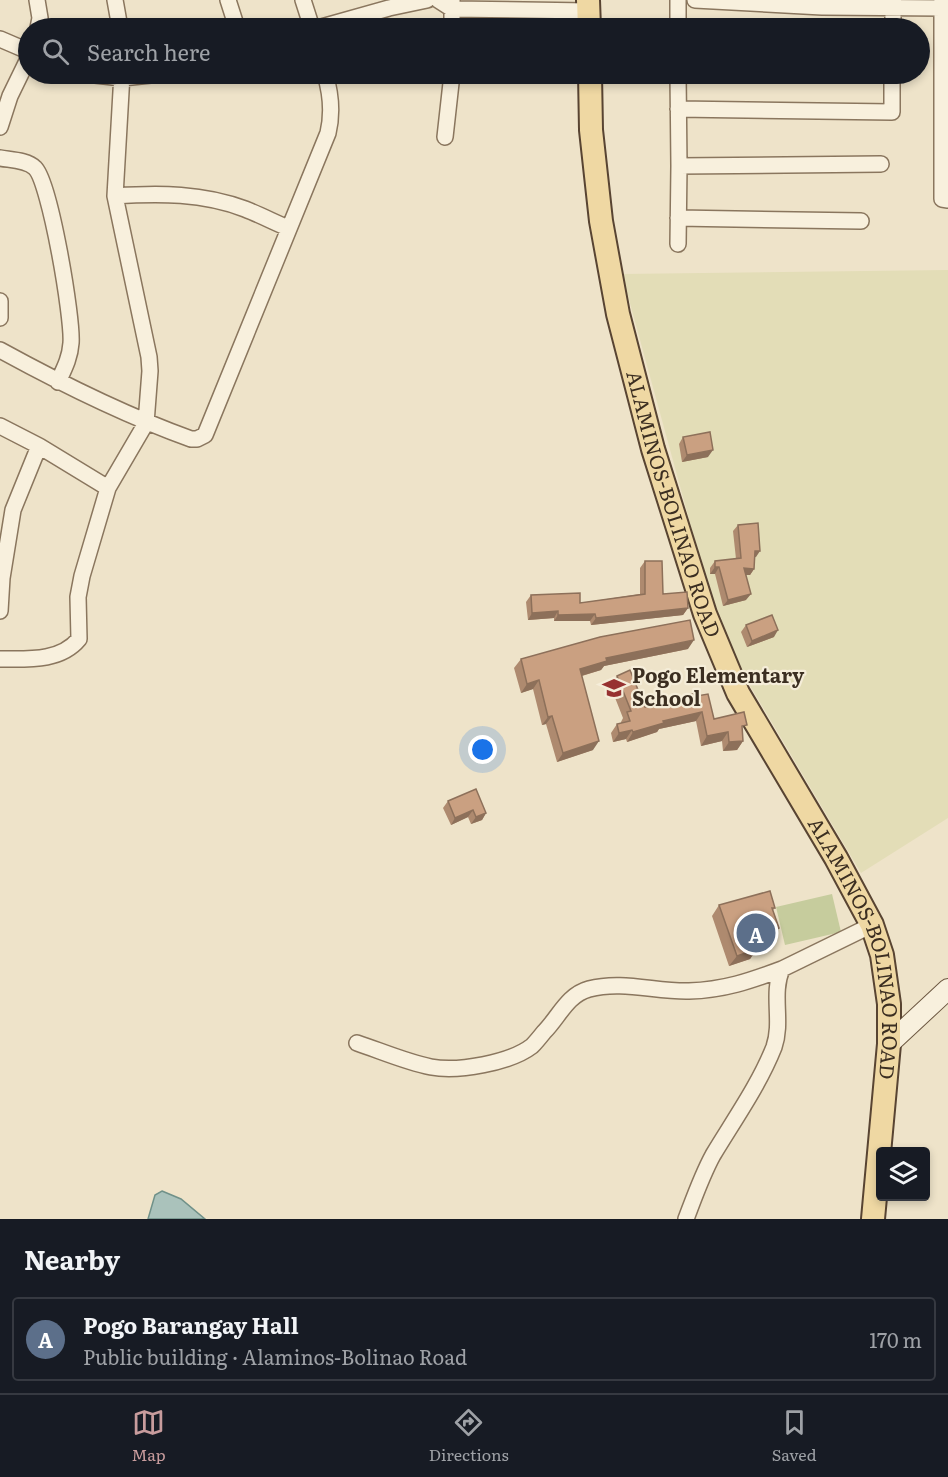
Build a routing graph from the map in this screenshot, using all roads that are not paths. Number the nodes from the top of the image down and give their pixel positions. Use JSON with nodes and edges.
{"nodes":[{"id":1,"x":38,"y":0,"type":"edge"},
{"id":2,"x":115,"y":0,"type":"edge"},
{"id":3,"x":228,"y":0,"type":"edge"},
{"id":4,"x":303,"y":0,"type":"edge"},
{"id":5,"x":427,"y":0,"type":"edge"},
{"id":6,"x":438,"y":0,"type":"edge"},
{"id":7,"x":678,"y":0,"type":"edge"},
{"id":8,"x":694,"y":0,"type":"edge"},
{"id":9,"x":893,"y":4,"type":"edge"},
{"id":10,"x":452,"y":5,"type":"edge"},
{"id":11,"x":944,"y":10,"type":"edge"},
{"id":12,"x":588,"y":13,"type":"edge"},
{"id":13,"x":40,"y":18,"type":"edge"},
{"id":14,"x":118,"y":18,"type":"edge"},
{"id":15,"x":234,"y":18,"type":"edge"},
{"id":16,"x":309,"y":18,"type":"edge"},
{"id":17,"x":353,"y":18,"type":"edge"},
{"id":18,"x":678,"y":18,"type":"edge"},
{"id":19,"x":0,"y":39,"type":"edge"},
{"id":20,"x":18,"y":47,"type":"edge"},
{"id":21,"x":945,"y":64,"type":"edge"},
{"id":22,"x":18,"y":80,"type":"edge"},
{"id":23,"x":122,"y":84,"type":"edge"},
{"id":24,"x":327,"y":84,"type":"edge"},
{"id":25,"x":451,"y":84,"type":"edge"},
{"id":26,"x":590,"y":84,"type":"edge"},
{"id":27,"x":678,"y":84,"type":"edge"},
{"id":28,"x":892,"y":84,"type":"edge"},
{"id":29,"x":945,"y":108,"type":"edge"},
{"id":30,"x":678,"y":109,"type":"junction"},
{"id":31,"x":0,"y":127,"type":"edge"},
{"id":32,"x":445,"y":137,"type":"dead end"},
{"id":33,"x":0,"y":158,"type":"edge"},
{"id":34,"x":881,"y":164,"type":"dead end"},
{"id":35,"x":679,"y":166,"type":"junction"},
{"id":36,"x":115,"y":196,"type":"junction"},
{"id":37,"x":948,"y":200,"type":"edge"},
{"id":38,"x":678,"y":218,"type":"junction"},
{"id":39,"x":861,"y":221,"type":"dead end"},
{"id":40,"x":288,"y":228,"type":"junction"},
{"id":41,"x":678,"y":243,"type":"dead end"},
{"id":42,"x":0,"y":301,"type":"edge"},
{"id":43,"x":0,"y":318,"type":"edge"},
{"id":44,"x":0,"y":350,"type":"edge"},
{"id":45,"x":58,"y":382,"type":"junction"},
{"id":46,"x":146,"y":423,"type":"junction"},
{"id":47,"x":0,"y":426,"type":"edge"},
{"id":48,"x":39,"y":446,"type":"junction"},
{"id":49,"x":108,"y":488,"type":"junction"},
{"id":50,"x":7,"y":508,"type":"edge"},
{"id":51,"x":1,"y":578,"type":"edge"},
{"id":52,"x":0,"y":611,"type":"edge"},
{"id":53,"x":0,"y":659,"type":"edge"},
{"id":54,"x":872,"y":925,"type":"junction"},
{"id":55,"x":782,"y":969,"type":"junction"},
{"id":56,"x":948,"y":988,"type":"edge"},
{"id":57,"x":357,"y":1043,"type":"dead end"},
{"id":58,"x":889,"y":1044,"type":"junction"},
{"id":59,"x":686,"y":1219,"type":"edge"},
{"id":60,"x":873,"y":1219,"type":"edge"}],
"edges":[{"from":1,"to":13,"type":"street"},
{"from":2,"to":14,"type":"street"},
{"from":3,"to":15,"type":"street"},
{"from":4,"to":16,"type":"street"},
{"from":5,"to":17,"type":"street"},
{"from":6,"to":10,"type":"street"},
{"from":7,"to":18,"type":"street"},
{"from":8,"to":9,"type":"street"},
{"from":9,"to":11,"type":"street"},
{"from":10,"to":12,"type":"street"},
{"from":11,"to":21,"type":"street"},
{"from":19,"to":20,"type":"street"},
{"from":21,"to":29,"type":"street"},
{"from":22,"to":31,"type":"street"},
{"from":23,"to":36,"type":"street"},
{"from":24,"to":40,"type":"street"},
{"from":25,"to":32,"type":"street"},
{"from":26,"to":54,"type":"main road","name":"ALAMINOS-BOLINAO ROAD"},
{"from":27,"to":30,"type":"street"},
{"from":28,"to":30,"type":"street"},
{"from":29,"to":37,"type":"street"},
{"from":30,"to":35,"type":"street"},
{"from":33,"to":45,"type":"street"},
{"from":34,"to":35,"type":"street"},
{"from":35,"to":38,"type":"street"},
{"from":36,"to":40,"type":"street"},
{"from":36,"to":46,"type":"street"},
{"from":38,"to":39,"type":"street"},
{"from":38,"to":41,"type":"street"},
{"from":40,"to":46,"type":"street"},
{"from":42,"to":43,"type":"street"},
{"from":44,"to":45,"type":"street"},
{"from":45,"to":46,"type":"street"},
{"from":46,"to":49,"type":"street"},
{"from":47,"to":48,"type":"street"},
{"from":48,"to":49,"type":"street"},
{"from":48,"to":50,"type":"street"},
{"from":49,"to":53,"type":"street"},
{"from":50,"to":51,"type":"street"},
{"from":51,"to":52,"type":"street"},
{"from":54,"to":55,"type":"street"},
{"from":54,"to":58,"type":"main road","name":"ALAMINOS-BOLINAO ROAD"},
{"from":55,"to":57,"type":"street"},
{"from":55,"to":59,"type":"street"},
{"from":56,"to":58,"type":"street"},
{"from":58,"to":60,"type":"main road","name":"ALAMINOS-BOLINAO ROAD"}]}
